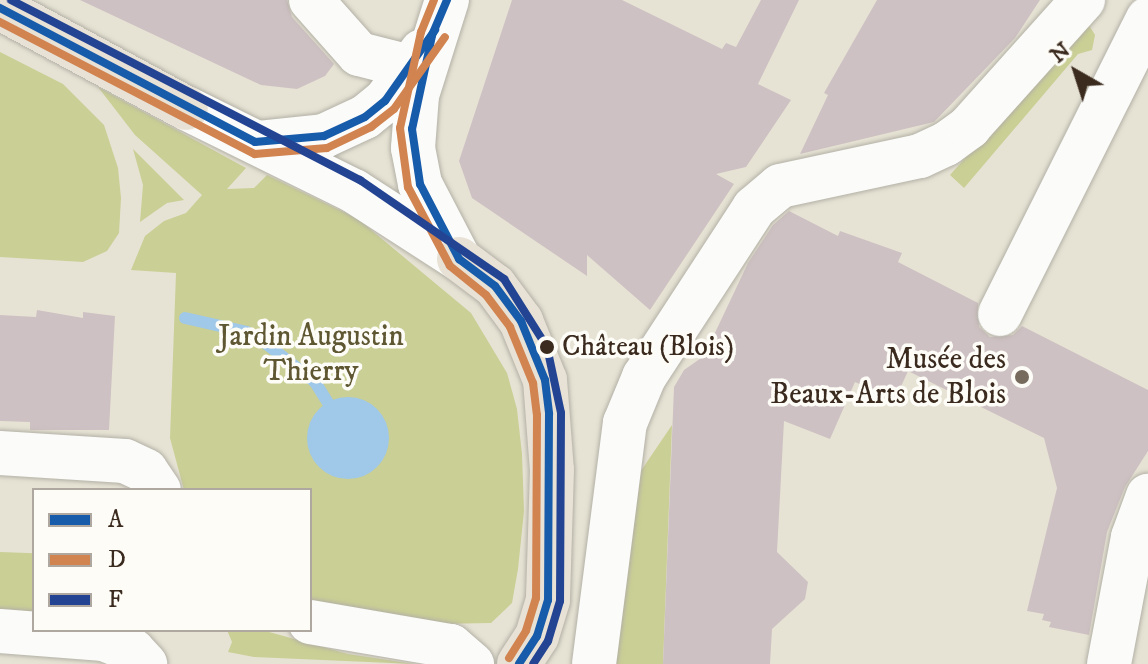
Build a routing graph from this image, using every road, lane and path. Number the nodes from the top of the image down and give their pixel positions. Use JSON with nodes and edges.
{"nodes":[{"id":1,"x":311,"y":0,"type":"edge"},
{"id":2,"x":1083,"y":0,"type":"edge"},
{"id":3,"x":0,"y":8,"type":"edge"},
{"id":4,"x":1148,"y":19,"type":"edge"},
{"id":5,"x":430,"y":34,"type":"edge"},
{"id":6,"x":186,"y":108,"type":"joint"},
{"id":7,"x":255,"y":142,"type":"junction"},
{"id":8,"x":459,"y":259,"type":"junction"},
{"id":9,"x":1000,"y":314,"type":"dead end"},
{"id":10,"x":0,"y":453,"type":"edge"},
{"id":11,"x":158,"y":488,"type":"edge"},
{"id":12,"x":1148,"y":496,"type":"edge"},
{"id":13,"x":312,"y":622,"type":"edge"},
{"id":14,"x":0,"y":631,"type":"edge"},
{"id":15,"x":145,"y":664,"type":"edge"},
{"id":16,"x":472,"y":664,"type":"edge"},
{"id":17,"x":519,"y":664,"type":"edge"},
{"id":18,"x":594,"y":664,"type":"edge"},
{"id":19,"x":1109,"y":664,"type":"edge"}],
"edges":[{"from":1,"to":5,"type":"street"},
{"from":2,"to":18,"type":"street"},
{"from":3,"to":6,"type":"main road"},
{"from":4,"to":9,"type":"street"},
{"from":5,"to":7,"type":"street"},
{"from":5,"to":8,"type":"street"},
{"from":6,"to":7,"type":"street"},
{"from":7,"to":8,"type":"street"},
{"from":8,"to":17,"type":"main road"},
{"from":10,"to":11,"type":"street"},
{"from":12,"to":19,"type":"street"},
{"from":13,"to":16,"type":"street"},
{"from":14,"to":15,"type":"street"}]}
